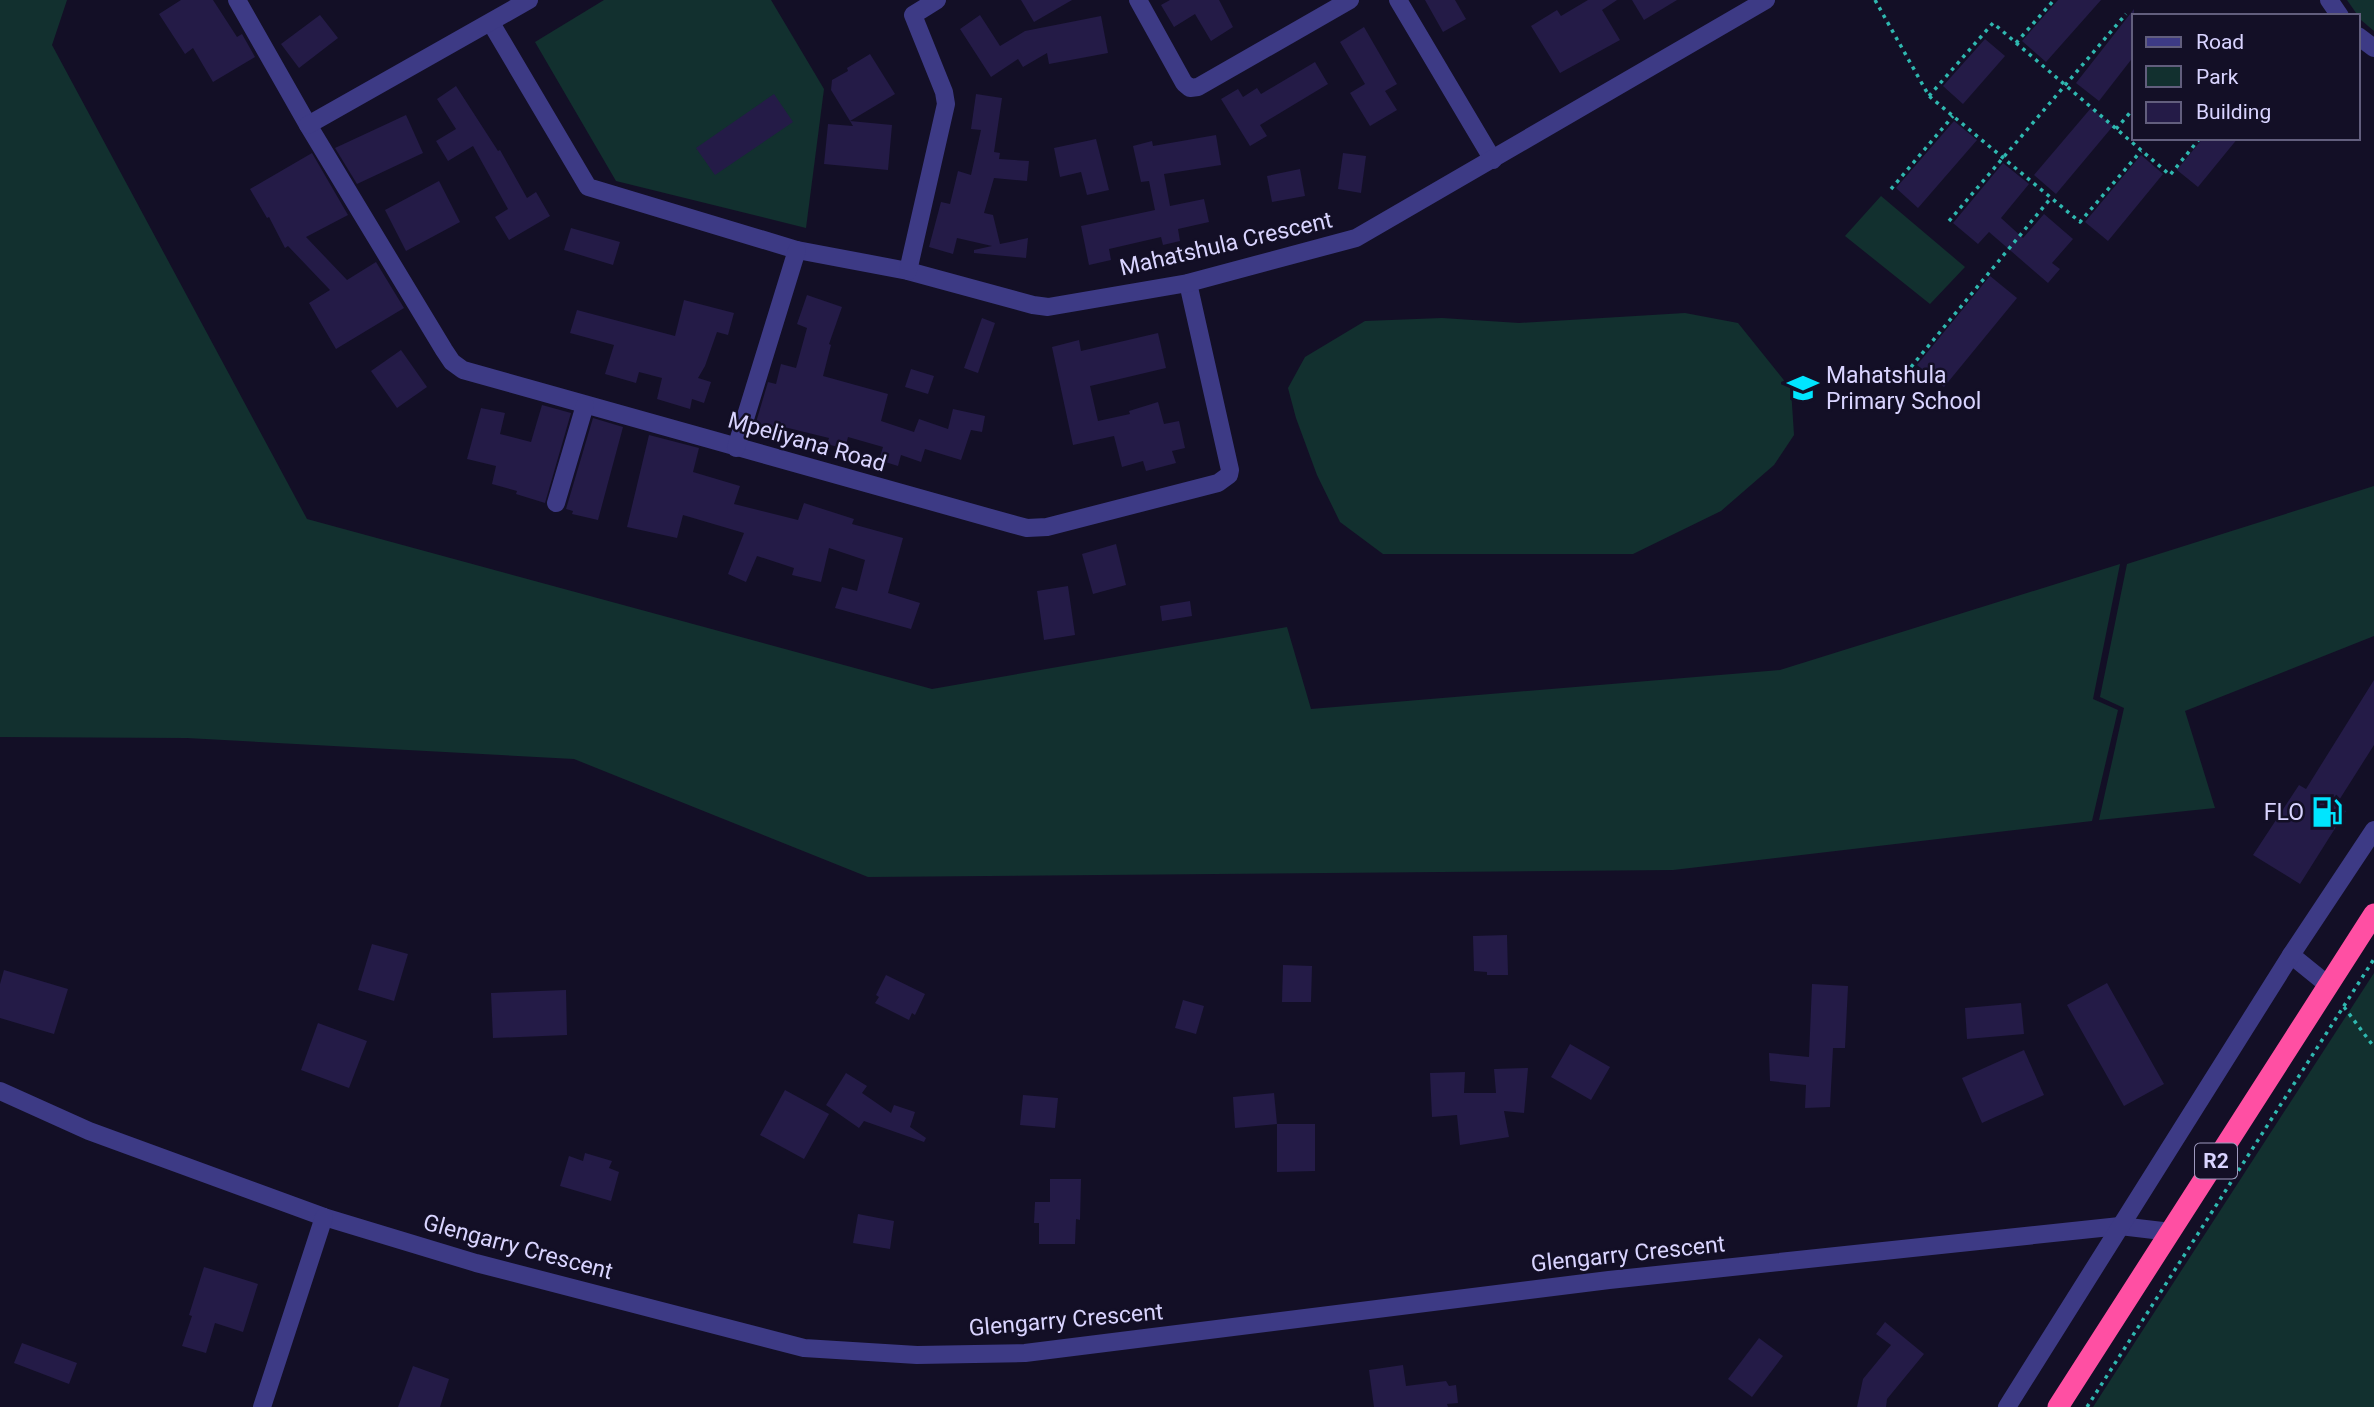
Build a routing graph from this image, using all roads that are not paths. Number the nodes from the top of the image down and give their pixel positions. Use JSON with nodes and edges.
{"nodes":[{"id":1,"x":237,"y":0,"type":"edge"},
{"id":2,"x":529,"y":0,"type":"edge"},
{"id":3,"x":937,"y":0,"type":"edge"},
{"id":4,"x":1138,"y":0,"type":"edge"},
{"id":5,"x":1350,"y":0,"type":"edge"},
{"id":6,"x":1398,"y":0,"type":"edge"},
{"id":7,"x":1766,"y":0,"type":"edge"},
{"id":8,"x":491,"y":23,"type":"junction"},
{"id":9,"x":308,"y":125,"type":"junction"},
{"id":10,"x":1493,"y":160,"type":"junction"},
{"id":11,"x":797,"y":250,"type":"junction"},
{"id":12,"x":908,"y":271,"type":"junction"},
{"id":13,"x":1188,"y":284,"type":"junction"},
{"id":14,"x":584,"y":405,"type":"junction"},
{"id":15,"x":736,"y":448,"type":"junction"},
{"id":16,"x":556,"y":503,"type":"dead end"},
{"id":17,"x":2374,"y":830,"type":"edge"},
{"id":18,"x":2374,"y":914,"type":"edge"},
{"id":19,"x":2291,"y":955,"type":"junction"},
{"id":20,"x":2328,"y":985,"type":"junction"},
{"id":21,"x":0,"y":1091,"type":"edge"},
{"id":22,"x":324,"y":1217,"type":"junction"},
{"id":23,"x":2120,"y":1226,"type":"junction"},
{"id":24,"x":2171,"y":1231,"type":"junction"},
{"id":25,"x":262,"y":1407,"type":"edge"},
{"id":26,"x":2007,"y":1407,"type":"edge"},
{"id":27,"x":2058,"y":1407,"type":"edge"}],
"edges":[{"from":1,"to":9,"type":"street","name":"Mpeliyana Road"},
{"from":2,"to":8,"type":"street"},
{"from":3,"to":12,"type":"street"},
{"from":4,"to":5,"type":"street"},
{"from":6,"to":10,"type":"street"},
{"from":7,"to":10,"type":"street","name":"Mahatshula Crescent"},
{"from":8,"to":9,"type":"street"},
{"from":8,"to":11,"type":"street","name":"Mahatshula Crescent"},
{"from":9,"to":14,"type":"street","name":"Mpeliyana Road"},
{"from":10,"to":13,"type":"street","name":"Mahatshula Crescent"},
{"from":11,"to":12,"type":"street","name":"Mahatshula Crescent"},
{"from":11,"to":15,"type":"street"},
{"from":12,"to":13,"type":"street","name":"Mahatshula Crescent"},
{"from":13,"to":15,"type":"street","name":"Mpeliyana Road"},
{"from":14,"to":15,"type":"street","name":"Mpeliyana Road"},
{"from":14,"to":16,"type":"street"},
{"from":17,"to":19,"type":"street"},
{"from":18,"to":20,"type":"highway","number":"R2"},
{"from":19,"to":20,"type":"street"},
{"from":19,"to":23,"type":"street"},
{"from":20,"to":24,"type":"highway","number":"R2"},
{"from":21,"to":22,"type":"street","name":"Glengarry Crescent"},
{"from":22,"to":23,"type":"street","name":"Glengarry Crescent"},
{"from":22,"to":25,"type":"street"},
{"from":23,"to":24,"type":"street","name":"Glengarry Crescent"},
{"from":23,"to":26,"type":"street"},
{"from":24,"to":27,"type":"highway","number":"R2"}]}
